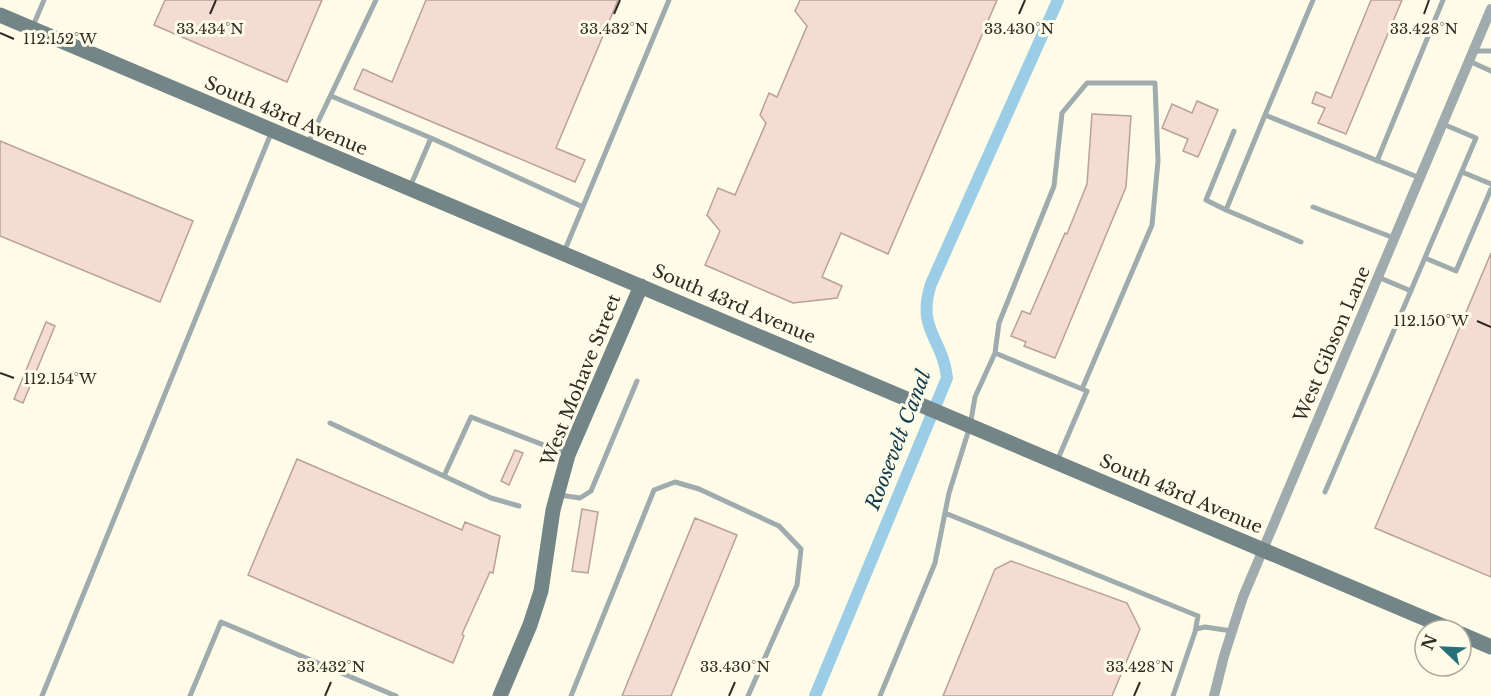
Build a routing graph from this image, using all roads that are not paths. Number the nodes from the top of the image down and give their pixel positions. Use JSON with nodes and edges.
{"nodes":[{"id":1,"x":44,"y":0,"type":"edge"},
{"id":2,"x":376,"y":0,"type":"edge"},
{"id":3,"x":669,"y":0,"type":"edge"},
{"id":4,"x":1313,"y":0,"type":"edge"},
{"id":5,"x":1443,"y":0,"type":"edge"},
{"id":6,"x":1491,"y":9,"type":"edge"},
{"id":7,"x":0,"y":15,"type":"edge"},
{"id":8,"x":32,"y":29,"type":"junction"},
{"id":9,"x":1491,"y":51,"type":"edge"},
{"id":10,"x":1471,"y":56,"type":"junction"},
{"id":11,"x":1491,"y":71,"type":"edge"},
{"id":12,"x":331,"y":96,"type":"junction"},
{"id":13,"x":1265,"y":115,"type":"junction"},
{"id":14,"x":1443,"y":124,"type":"junction"},
{"id":15,"x":272,"y":131,"type":"junction"},
{"id":16,"x":1234,"y":131,"type":"dead end"},
{"id":17,"x":431,"y":138,"type":"junction"},
{"id":18,"x":306,"y":146,"type":"junction"},
{"id":19,"x":1377,"y":161,"type":"junction"},
{"id":20,"x":1462,"y":172,"type":"junction"},
{"id":21,"x":1420,"y":178,"type":"junction"},
{"id":22,"x":1491,"y":187,"type":"edge"},
{"id":23,"x":410,"y":189,"type":"junction"},
{"id":24,"x":583,"y":207,"type":"junction"},
{"id":25,"x":1313,"y":207,"type":"dead end"},
{"id":26,"x":1226,"y":210,"type":"junction"},
{"id":27,"x":1394,"y":238,"type":"junction"},
{"id":28,"x":1301,"y":242,"type":"dead end"},
{"id":29,"x":563,"y":253,"type":"junction"},
{"id":30,"x":1425,"y":258,"type":"junction"},
{"id":31,"x":1378,"y":277,"type":"junction"},
{"id":32,"x":640,"y":286,"type":"junction"},
{"id":33,"x":1411,"y":291,"type":"junction"},
{"id":34,"x":995,"y":353,"type":"junction"},
{"id":35,"x":637,"y":381,"type":"dead end"},
{"id":36,"x":1082,"y":389,"type":"junction"},
{"id":37,"x":330,"y":423,"type":"dead end"},
{"id":38,"x":970,"y":426,"type":"junction"},
{"id":39,"x":568,"y":455,"type":"junction"},
{"id":40,"x":1056,"y":462,"type":"junction"},
{"id":41,"x":444,"y":476,"type":"junction"},
{"id":42,"x":1325,"y":492,"type":"dead end"},
{"id":43,"x":557,"y":495,"type":"junction"},
{"id":44,"x":519,"y":506,"type":"dead end"},
{"id":45,"x":945,"y":513,"type":"junction"},
{"id":46,"x":1263,"y":550,"type":"junction"},
{"id":47,"x":1424,"y":618,"type":"edge"},
{"id":48,"x":1196,"y":629,"type":"junction"},
{"id":49,"x":1232,"y":631,"type":"junction"},
{"id":50,"x":1473,"y":639,"type":"edge"},
{"id":51,"x":1491,"y":647,"type":"edge"},
{"id":52,"x":42,"y":696,"type":"edge"},
{"id":53,"x":190,"y":696,"type":"edge"},
{"id":54,"x":396,"y":696,"type":"edge"},
{"id":55,"x":500,"y":696,"type":"edge"},
{"id":56,"x":571,"y":696,"type":"edge"},
{"id":57,"x":748,"y":696,"type":"edge"},
{"id":58,"x":880,"y":696,"type":"edge"},
{"id":59,"x":1173,"y":696,"type":"edge"},
{"id":60,"x":1214,"y":696,"type":"edge"}],
"edges":[{"from":1,"to":8,"type":"lane"},
{"from":2,"to":12,"type":"lane"},
{"from":3,"to":24,"type":"lane"},
{"from":4,"to":13,"type":"lane"},
{"from":5,"to":19,"type":"lane"},
{"from":6,"to":10,"type":"street","name":"West Gibson Lane"},
{"from":7,"to":8,"type":"main road","name":"South 43rd Avenue"},
{"from":8,"to":15,"type":"main road","name":"South 43rd Avenue"},
{"from":9,"to":10,"type":"lane"},
{"from":10,"to":11,"type":"lane"},
{"from":10,"to":14,"type":"street","name":"West Gibson Lane"},
{"from":12,"to":17,"type":"lane"},
{"from":12,"to":18,"type":"lane"},
{"from":13,"to":19,"type":"lane"},
{"from":13,"to":26,"type":"lane"},
{"from":14,"to":20,"type":"lane"},
{"from":14,"to":21,"type":"street","name":"West Gibson Lane"},
{"from":15,"to":18,"type":"main road","name":"South 43rd Avenue"},
{"from":15,"to":52,"type":"lane"},
{"from":16,"to":26,"type":"lane"},
{"from":17,"to":23,"type":"lane"},
{"from":17,"to":24,"type":"lane"},
{"from":18,"to":23,"type":"main road","name":"South 43rd Avenue"},
{"from":19,"to":21,"type":"lane"},
{"from":20,"to":22,"type":"lane"},
{"from":20,"to":30,"type":"lane"},
{"from":21,"to":27,"type":"street","name":"West Gibson Lane"},
{"from":22,"to":30,"type":"lane"},
{"from":23,"to":29,"type":"main road","name":"South 43rd Avenue"},
{"from":24,"to":29,"type":"lane"},
{"from":25,"to":27,"type":"lane"},
{"from":26,"to":28,"type":"lane"},
{"from":27,"to":31,"type":"street","name":"West Gibson Lane"},
{"from":29,"to":32,"type":"main road","name":"South 43rd Avenue"},
{"from":30,"to":33,"type":"lane"},
{"from":31,"to":33,"type":"lane"},
{"from":31,"to":46,"type":"street","name":"West Gibson Lane"},
{"from":32,"to":38,"type":"main road","name":"South 43rd Avenue"},
{"from":32,"to":39,"type":"main road","name":"West Mohave Street"},
{"from":33,"to":42,"type":"lane"},
{"from":34,"to":36,"type":"lane"},
{"from":34,"to":36,"type":"lane"},
{"from":34,"to":38,"type":"lane"},
{"from":35,"to":43,"type":"lane"},
{"from":36,"to":40,"type":"lane"},
{"from":37,"to":41,"type":"lane"},
{"from":38,"to":40,"type":"main road","name":"South 43rd Avenue"},
{"from":38,"to":45,"type":"lane"},
{"from":39,"to":41,"type":"lane"},
{"from":39,"to":43,"type":"main road","name":"West Mohave Street"},
{"from":40,"to":46,"type":"main road","name":"South 43rd Avenue"},
{"from":41,"to":44,"type":"lane"},
{"from":43,"to":55,"type":"main road","name":"West Mohave Street"},
{"from":45,"to":48,"type":"lane"},
{"from":45,"to":58,"type":"lane"},
{"from":46,"to":47,"type":"main road","name":"South 43rd Avenue"},
{"from":46,"to":49,"type":"street","name":"West Gibson Lane"},
{"from":48,"to":49,"type":"lane"},
{"from":48,"to":59,"type":"lane"},
{"from":49,"to":60,"type":"street","name":"West Gibson Lane"},
{"from":50,"to":51,"type":"main road"},
{"from":53,"to":54,"type":"lane"},
{"from":56,"to":57,"type":"lane"}]}
